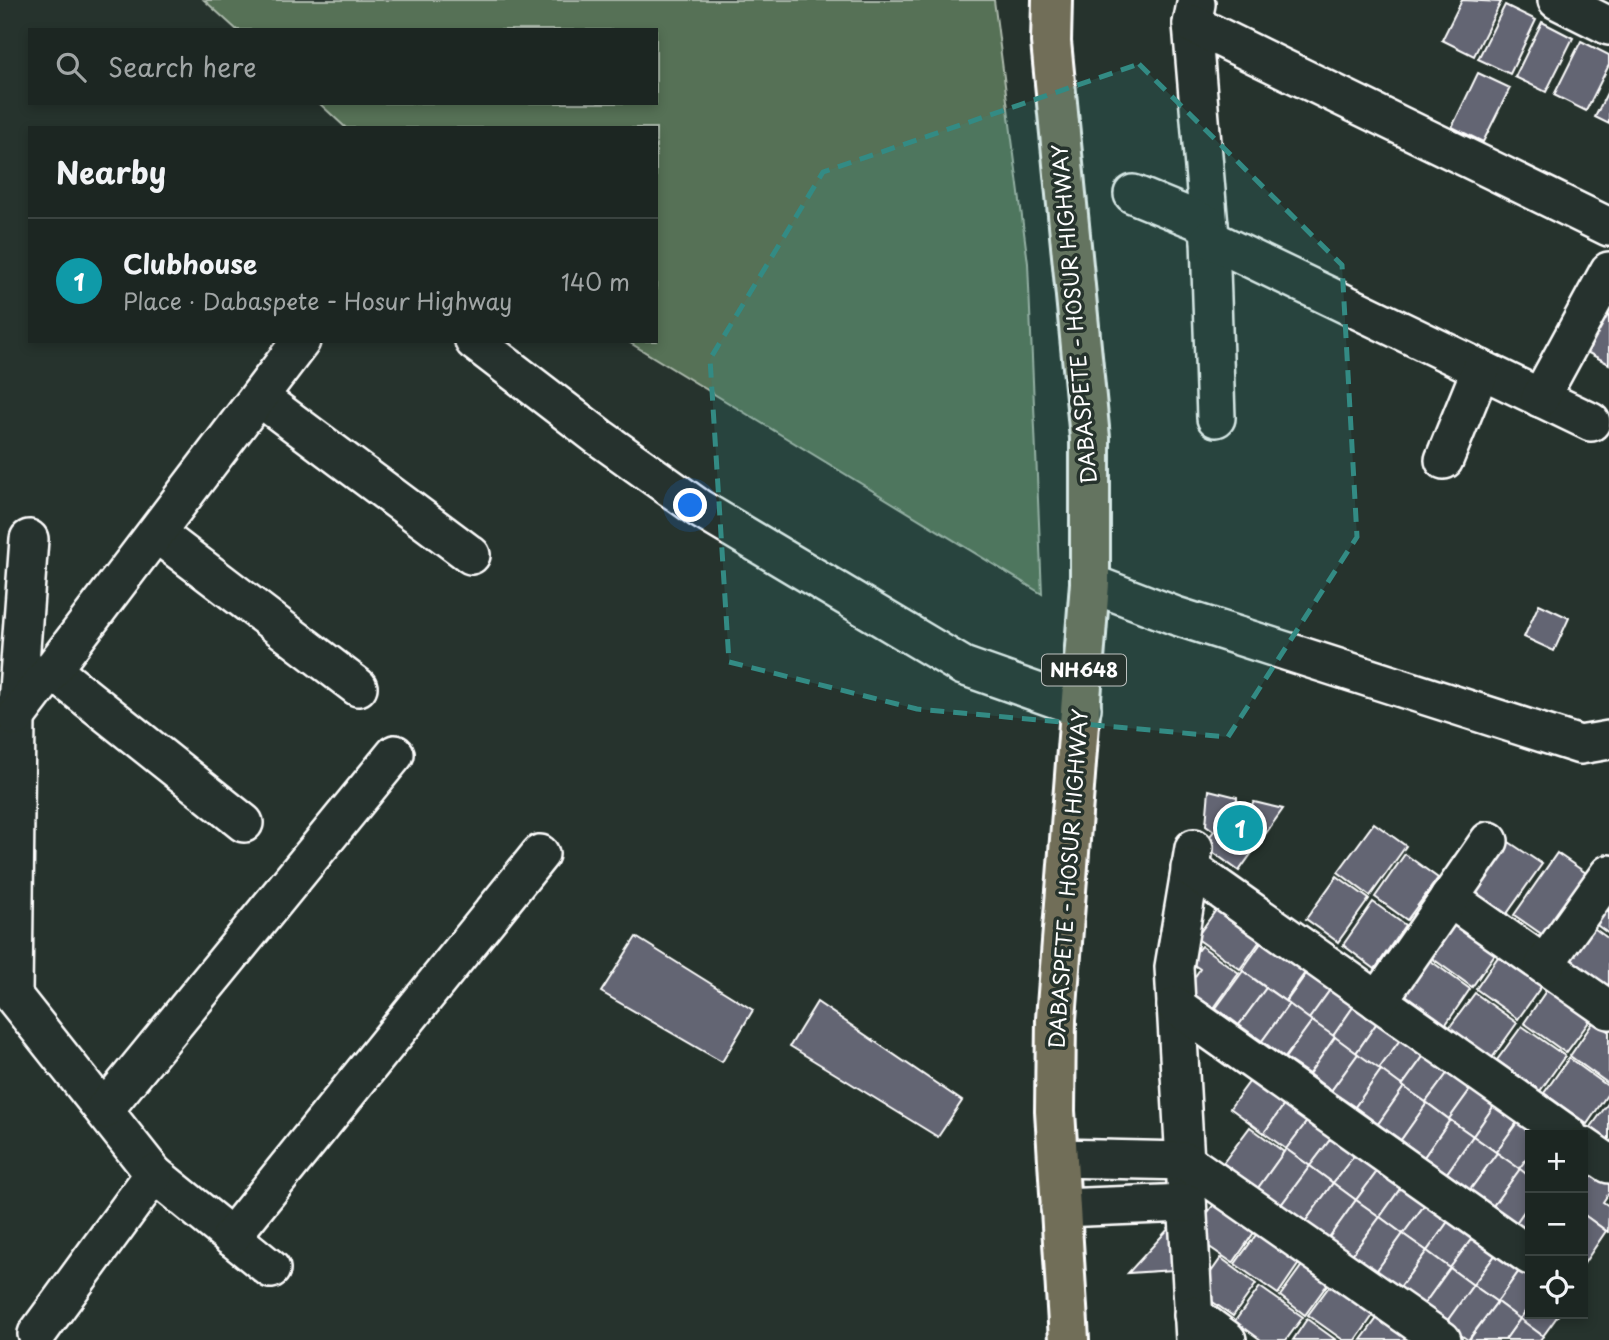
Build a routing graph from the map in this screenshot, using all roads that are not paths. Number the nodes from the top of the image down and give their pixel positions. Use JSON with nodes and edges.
{"nodes":[{"id":1,"x":1052,"y":0,"type":"edge"},
{"id":2,"x":1557,"y":0,"type":"edge"},
{"id":3,"x":1194,"y":12,"type":"edge"},
{"id":4,"x":1609,"y":26,"type":"edge"},
{"id":5,"x":1133,"y":194,"type":"dead end"},
{"id":6,"x":1609,"y":227,"type":"edge"},
{"id":7,"x":1210,"y":232,"type":"junction"},
{"id":8,"x":1609,"y":271,"type":"edge"},
{"id":9,"x":300,"y":343,"type":"edge"},
{"id":10,"x":477,"y":343,"type":"edge"},
{"id":11,"x":1481,"y":369,"type":"junction"},
{"id":12,"x":259,"y":397,"type":"junction"},
{"id":13,"x":1540,"y":398,"type":"junction"},
{"id":14,"x":1216,"y":418,"type":"dead end"},
{"id":15,"x":1591,"y":422,"type":"dead end"},
{"id":16,"x":1444,"y":460,"type":"dead end"},
{"id":17,"x":156,"y":533,"type":"junction"},
{"id":18,"x":29,"y":538,"type":"dead end"},
{"id":19,"x":471,"y":555,"type":"dead end"},
{"id":20,"x":1090,"y":583,"type":"junction"},
{"id":21,"x":52,"y":670,"type":"junction"},
{"id":22,"x":358,"y":687,"type":"dead end"},
{"id":23,"x":1082,"y":708,"type":"junction"},
{"id":24,"x":16,"y":717,"type":"junction"},
{"id":25,"x":1609,"y":740,"type":"edge"},
{"id":26,"x":395,"y":754,"type":"dead end"},
{"id":27,"x":244,"y":823,"type":"dead end"},
{"id":28,"x":1489,"y":841,"type":"dead end"},
{"id":29,"x":540,"y":854,"type":"dead end"},
{"id":30,"x":1609,"y":874,"type":"edge"},
{"id":31,"x":1450,"y":898,"type":"junction"},
{"id":32,"x":1544,"y":965,"type":"junction"},
{"id":33,"x":1378,"y":1001,"type":"junction"},
{"id":34,"x":1176,"y":1006,"type":"junction"},
{"id":35,"x":1609,"y":1010,"type":"edge"},
{"id":36,"x":104,"y":1110,"type":"junction"},
{"id":37,"x":1561,"y":1130,"type":"edge"},
{"id":38,"x":1588,"y":1149,"type":"edge"},
{"id":39,"x":1058,"y":1158,"type":"junction"},
{"id":40,"x":1185,"y":1161,"type":"junction"},
{"id":41,"x":1609,"y":1164,"type":"edge"},
{"id":42,"x":154,"y":1174,"type":"junction"},
{"id":43,"x":1187,"y":1203,"type":"junction"},
{"id":44,"x":1060,"y":1208,"type":"junction"},
{"id":45,"x":231,"y":1237,"type":"junction"},
{"id":46,"x":1525,"y":1252,"type":"edge"},
{"id":47,"x":271,"y":1269,"type":"dead end"},
{"id":48,"x":1194,"y":1328,"type":"edge"},
{"id":49,"x":37,"y":1334,"type":"dead end"},
{"id":50,"x":1069,"y":1340,"type":"edge"},
{"id":51,"x":1227,"y":1340,"type":"edge"},
{"id":52,"x":1442,"y":1340,"type":"edge"}],
"edges":[{"from":1,"to":20,"type":"highway","name":"DABASPETE - HOSUR HIGHWAY","number":"NH648"},
{"from":2,"to":4,"type":"street"},
{"from":3,"to":6,"type":"street"},
{"from":3,"to":7,"type":"street"},
{"from":5,"to":7,"type":"street"},
{"from":7,"to":11,"type":"street"},
{"from":7,"to":14,"type":"street"},
{"from":8,"to":13,"type":"street"},
{"from":9,"to":12,"type":"street"},
{"from":10,"to":23,"type":"street"},
{"from":11,"to":13,"type":"street"},
{"from":11,"to":16,"type":"street"},
{"from":12,"to":17,"type":"street"},
{"from":12,"to":19,"type":"street"},
{"from":13,"to":15,"type":"street"},
{"from":17,"to":21,"type":"street"},
{"from":17,"to":22,"type":"street"},
{"from":18,"to":24,"type":"street"},
{"from":20,"to":23,"type":"highway","name":"DABASPETE - HOSUR HIGHWAY","number":"NH648"},
{"from":20,"to":25,"type":"street"},
{"from":21,"to":24,"type":"street"},
{"from":21,"to":27,"type":"street"},
{"from":23,"to":39,"type":"highway","name":"DABASPETE - HOSUR HIGHWAY","number":"NH648"},
{"from":24,"to":36,"type":"street"},
{"from":26,"to":36,"type":"street"},
{"from":28,"to":31,"type":"street"},
{"from":29,"to":45,"type":"street"},
{"from":30,"to":32,"type":"street"},
{"from":31,"to":32,"type":"street"},
{"from":31,"to":33,"type":"street"},
{"from":32,"to":35,"type":"street"},
{"from":33,"to":34,"type":"street"},
{"from":33,"to":37,"type":"street"},
{"from":34,"to":40,"type":"street"},
{"from":34,"to":46,"type":"street"},
{"from":36,"to":42,"type":"street"},
{"from":38,"to":41,"type":"street"},
{"from":39,"to":40,"type":"street"},
{"from":39,"to":44,"type":"highway","name":"DABASPETE - HOSUR HIGHWAY","number":"NH648"},
{"from":40,"to":43,"type":"street"},
{"from":40,"to":52,"type":"street"},
{"from":42,"to":45,"type":"street"},
{"from":42,"to":49,"type":"street"},
{"from":43,"to":44,"type":"street"},
{"from":43,"to":48,"type":"street"},
{"from":44,"to":50,"type":"highway","name":"DABASPETE - HOSUR HIGHWAY","number":"NH648"},
{"from":45,"to":47,"type":"street"},
{"from":48,"to":51,"type":"street"}]}
